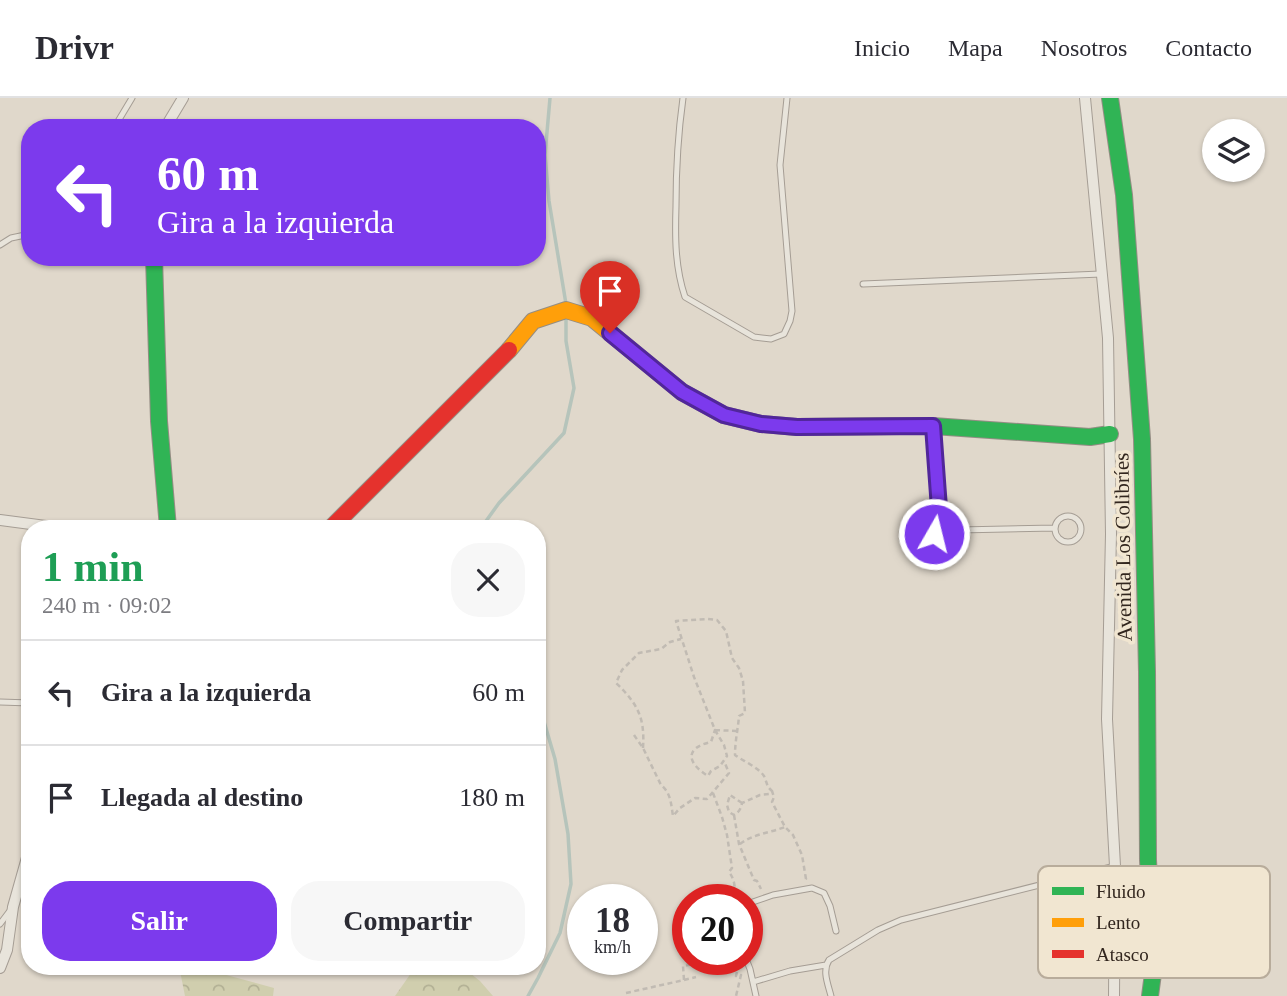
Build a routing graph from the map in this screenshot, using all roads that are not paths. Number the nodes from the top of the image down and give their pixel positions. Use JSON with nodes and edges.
{"nodes":[{"id":1,"x":132,"y":98,"type":"edge"},
{"id":2,"x":183,"y":98,"type":"edge"},
{"id":3,"x":682,"y":98,"type":"edge"},
{"id":4,"x":788,"y":98,"type":"edge"},
{"id":5,"x":1085,"y":98,"type":"edge"},
{"id":6,"x":1110,"y":98,"type":"edge"},
{"id":7,"x":119,"y":119,"type":"edge"},
{"id":8,"x":170,"y":119,"type":"edge"},
{"id":9,"x":21,"y":236,"type":"edge"},
{"id":10,"x":0,"y":245,"type":"edge"},
{"id":11,"x":154,"y":266,"type":"edge"},
{"id":12,"x":1102,"y":274,"type":"junction"},
{"id":13,"x":863,"y":284,"type":"dead end"},
{"id":14,"x":933,"y":426,"type":"junction"},
{"id":15,"x":1110,"y":434,"type":"junction"},
{"id":16,"x":0,"y":520,"type":"edge"},
{"id":17,"x":167,"y":520,"type":"edge"},
{"id":18,"x":339,"y":520,"type":"edge"},
{"id":19,"x":940,"y":522,"type":"junction"},
{"id":20,"x":21,"y":523,"type":"edge"},
{"id":21,"x":1055,"y":528,"type":"junction"},
{"id":22,"x":960,"y":530,"type":"junction"},
{"id":23,"x":0,"y":702,"type":"edge"},
{"id":24,"x":21,"y":703,"type":"edge"},
{"id":25,"x":1115,"y":866,"type":"edge"},
{"id":26,"x":1148,"y":866,"type":"edge"},
{"id":27,"x":21,"y":879,"type":"edge"},
{"id":28,"x":1038,"y":885,"type":"edge"},
{"id":29,"x":763,"y":898,"type":"edge"},
{"id":30,"x":13,"y":907,"type":"junction"},
{"id":31,"x":0,"y":924,"type":"edge"},
{"id":32,"x":836,"y":931,"type":"dead end"},
{"id":33,"x":826,"y":965,"type":"junction"},
{"id":34,"x":0,"y":968,"type":"edge"},
{"id":35,"x":751,"y":975,"type":"edge"},
{"id":36,"x":1114,"y":978,"type":"edge"},
{"id":37,"x":1152,"y":978,"type":"edge"},
{"id":38,"x":753,"y":982,"type":"junction"},
{"id":39,"x":756,"y":996,"type":"edge"},
{"id":40,"x":831,"y":996,"type":"edge"},
{"id":41,"x":1114,"y":996,"type":"edge"},
{"id":42,"x":1150,"y":996,"type":"edge"}],
"edges":[{"from":1,"to":7,"type":"lane"},
{"from":2,"to":8,"type":"street"},
{"from":3,"to":4,"type":"lane"},
{"from":5,"to":12,"type":"street","name":"Avenida Los Colibríes"},
{"from":6,"to":26,"type":"street","name":"Avenida Los Colibríes"},
{"from":9,"to":10,"type":"lane"},
{"from":11,"to":17,"type":"street"},
{"from":12,"to":13,"type":"lane"},
{"from":12,"to":15,"type":"street","name":"Avenida Los Colibríes"},
{"from":14,"to":15,"type":"street"},
{"from":14,"to":18,"type":"street"},
{"from":14,"to":19,"type":"lane"},
{"from":15,"to":25,"type":"street","name":"Avenida Los Colibríes"},
{"from":16,"to":20,"type":"street"},
{"from":19,"to":22,"type":"lane"},
{"from":19,"to":22,"type":"lane"},
{"from":21,"to":21,"type":"lane"},
{"from":21,"to":22,"type":"lane"},
{"from":23,"to":24,"type":"lane"},
{"from":27,"to":30,"type":"street"},
{"from":28,"to":33,"type":"lane"},
{"from":29,"to":32,"type":"lane"},
{"from":30,"to":31,"type":"lane"},
{"from":30,"to":34,"type":"street"},
{"from":33,"to":38,"type":"lane"},
{"from":33,"to":40,"type":"lane"},
{"from":35,"to":38,"type":"lane"},
{"from":36,"to":41,"type":"street","name":"Avenida Los Colibríes"},
{"from":37,"to":42,"type":"street","name":"Avenida Los Colibríes"},
{"from":38,"to":39,"type":"lane"}]}
